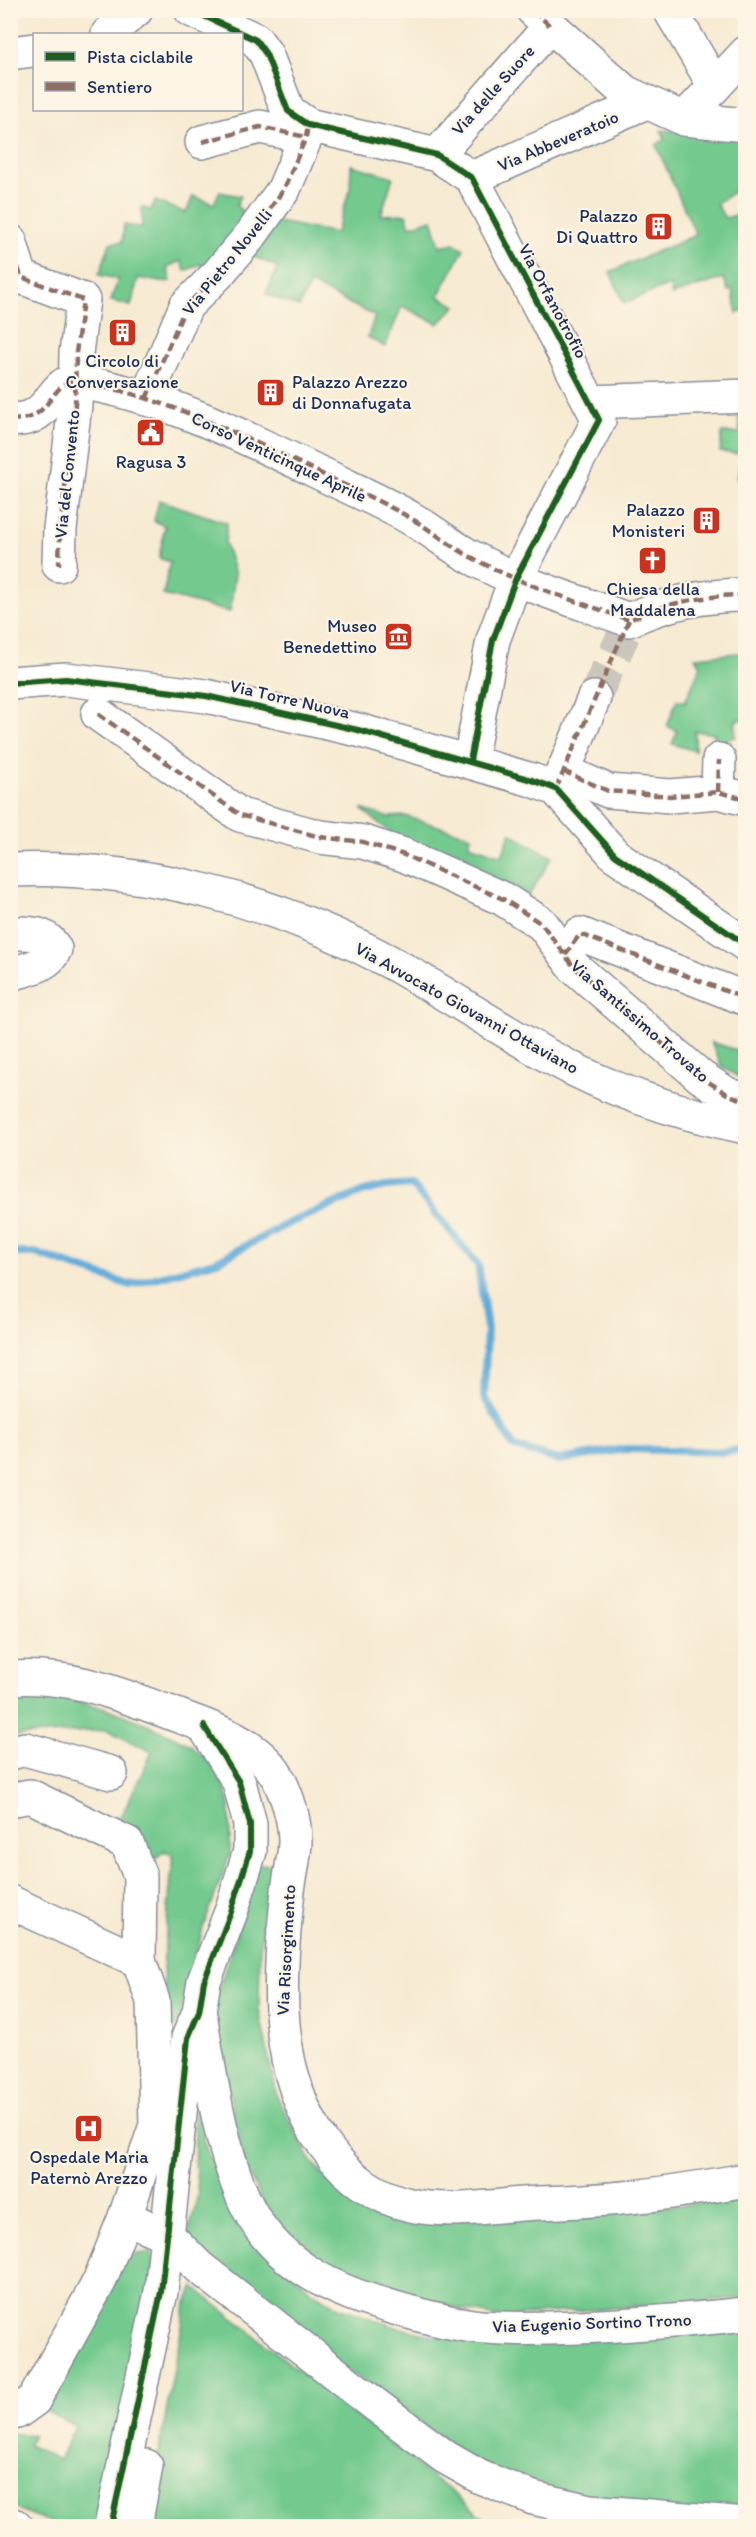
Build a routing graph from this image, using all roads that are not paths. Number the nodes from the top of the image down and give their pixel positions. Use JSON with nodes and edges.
{"nodes":[{"id":1,"x":191,"y":10,"type":"edge"},
{"id":2,"x":670,"y":10,"type":"edge"},
{"id":3,"x":541,"y":18,"type":"edge"},
{"id":4,"x":241,"y":33,"type":"edge"},
{"id":5,"x":243,"y":34,"type":"edge"},
{"id":6,"x":33,"y":51,"type":"edge"},
{"id":7,"x":10,"y":53,"type":"edge"},
{"id":8,"x":746,"y":53,"type":"edge"},
{"id":9,"x":715,"y":86,"type":"junction"},
{"id":10,"x":645,"y":103,"type":"junction"},
{"id":11,"x":684,"y":119,"type":"junction"},
{"id":12,"x":746,"y":124,"type":"edge"},
{"id":13,"x":307,"y":131,"type":"junction"},
{"id":14,"x":202,"y":142,"type":"dead end"},
{"id":15,"x":437,"y":154,"type":"junction"},
{"id":16,"x":472,"y":178,"type":"junction"},
{"id":17,"x":10,"y":241,"type":"edge"},
{"id":18,"x":75,"y":382,"type":"junction"},
{"id":19,"x":746,"y":396,"type":"edge"},
{"id":20,"x":146,"y":399,"type":"junction"},
{"id":21,"x":590,"y":402,"type":"junction"},
{"id":22,"x":10,"y":419,"type":"edge"},
{"id":23,"x":59,"y":565,"type":"dead end"},
{"id":24,"x":516,"y":578,"type":"junction"},
{"id":25,"x":746,"y":595,"type":"edge"},
{"id":26,"x":10,"y":683,"type":"edge"},
{"id":27,"x":594,"y":698,"type":"tunnel mouth"},
{"id":28,"x":98,"y":714,"type":"dead end"},
{"id":29,"x":719,"y":760,"type":"dead end"},
{"id":30,"x":470,"y":761,"type":"junction"},
{"id":31,"x":559,"y":780,"type":"junction"},
{"id":32,"x":732,"y":796,"type":"edge"},
{"id":33,"x":10,"y":870,"type":"edge"},
{"id":34,"x":10,"y":933,"type":"edge"},
{"id":35,"x":573,"y":945,"type":"junction"},
{"id":36,"x":746,"y":945,"type":"edge"},
{"id":37,"x":10,"y":974,"type":"edge"},
{"id":38,"x":746,"y":999,"type":"edge"},
{"id":39,"x":746,"y":1101,"type":"edge"},
{"id":40,"x":746,"y":1127,"type":"edge"},
{"id":41,"x":10,"y":1678,"type":"edge"},
{"id":42,"x":204,"y":1726,"type":"junction"},
{"id":43,"x":10,"y":1753,"type":"edge"},
{"id":44,"x":111,"y":1773,"type":"dead end"},
{"id":45,"x":10,"y":1800,"type":"edge"},
{"id":46,"x":10,"y":1902,"type":"edge"},
{"id":47,"x":139,"y":1961,"type":"junction"},
{"id":48,"x":200,"y":2012,"type":"junction"},
{"id":49,"x":746,"y":2180,"type":"edge"},
{"id":50,"x":125,"y":2217,"type":"junction"},
{"id":51,"x":168,"y":2236,"type":"junction"},
{"id":52,"x":161,"y":2292,"type":"junction"},
{"id":53,"x":746,"y":2314,"type":"edge"},
{"id":54,"x":10,"y":2414,"type":"edge"},
{"id":55,"x":746,"y":2524,"type":"edge"},
{"id":56,"x":111,"y":2526,"type":"edge"},
{"id":57,"x":135,"y":2526,"type":"edge"}],
"edges":[{"from":1,"to":4,"type":"street","name":"Via Orfanotrofio"},
{"from":2,"to":9,"type":"street"},
{"from":3,"to":10,"type":"street"},
{"from":3,"to":15,"type":"street","name":"Via delle Suore"},
{"from":5,"to":13,"type":"street","name":"Via Orfanotrofio"},
{"from":6,"to":7,"type":"street"},
{"from":8,"to":9,"type":"street"},
{"from":9,"to":11,"type":"street"},
{"from":10,"to":11,"type":"street"},
{"from":10,"to":16,"type":"street","name":"Via Abbeveratoio"},
{"from":11,"to":12,"type":"street"},
{"from":13,"to":14,"type":"street"},
{"from":13,"to":15,"type":"street","name":"Via Orfanotrofio"},
{"from":13,"to":20,"type":"street","name":"Via Pietro Novelli"},
{"from":15,"to":16,"type":"street","name":"Via Orfanotrofio"},
{"from":16,"to":21,"type":"street","name":"Via Orfanotrofio"},
{"from":17,"to":18,"type":"street","name":"Via del Convento"},
{"from":18,"to":20,"type":"street","name":"Corso Venticinque Aprile"},
{"from":18,"to":22,"type":"street"},
{"from":18,"to":23,"type":"street","name":"Via del Convento"},
{"from":19,"to":21,"type":"street"},
{"from":20,"to":24,"type":"street","name":"Corso Venticinque Aprile"},
{"from":21,"to":24,"type":"street","name":"Via Orfanotrofio"},
{"from":24,"to":25,"type":"street"},
{"from":24,"to":30,"type":"street","name":"Via Orfanotrofio"},
{"from":26,"to":30,"type":"street","name":"Via Torre Nuova"},
{"from":27,"to":31,"type":"street"},
{"from":28,"to":35,"type":"street","name":"Via Santissimo Trovato"},
{"from":29,"to":32,"type":"street"},
{"from":30,"to":31,"type":"street","name":"Via Torre Nuova"},
{"from":31,"to":32,"type":"street","name":"Via Torre Nuova"},
{"from":31,"to":36,"type":"street"},
{"from":33,"to":40,"type":"street","name":"Via Avvocato Giovanni Ottaviano"},
{"from":34,"to":37,"type":"street"},
{"from":35,"to":38,"type":"street"},
{"from":35,"to":39,"type":"street","name":"Via Santissimo Trovato"},
{"from":41,"to":42,"type":"street","name":"Via Risorgimento"},
{"from":42,"to":48,"type":"street"},
{"from":42,"to":49,"type":"street","name":"Via Risorgimento"},
{"from":43,"to":44,"type":"street"},
{"from":45,"to":47,"type":"street"},
{"from":46,"to":47,"type":"street"},
{"from":47,"to":50,"type":"street"},
{"from":48,"to":51,"type":"street"},
{"from":48,"to":53,"type":"street","name":"Via Eugenio Sortino Trono"},
{"from":50,"to":51,"type":"street"},
{"from":50,"to":54,"type":"street"},
{"from":51,"to":52,"type":"street"},
{"from":51,"to":55,"type":"street"},
{"from":52,"to":56,"type":"street"},
{"from":52,"to":57,"type":"street"}]}
